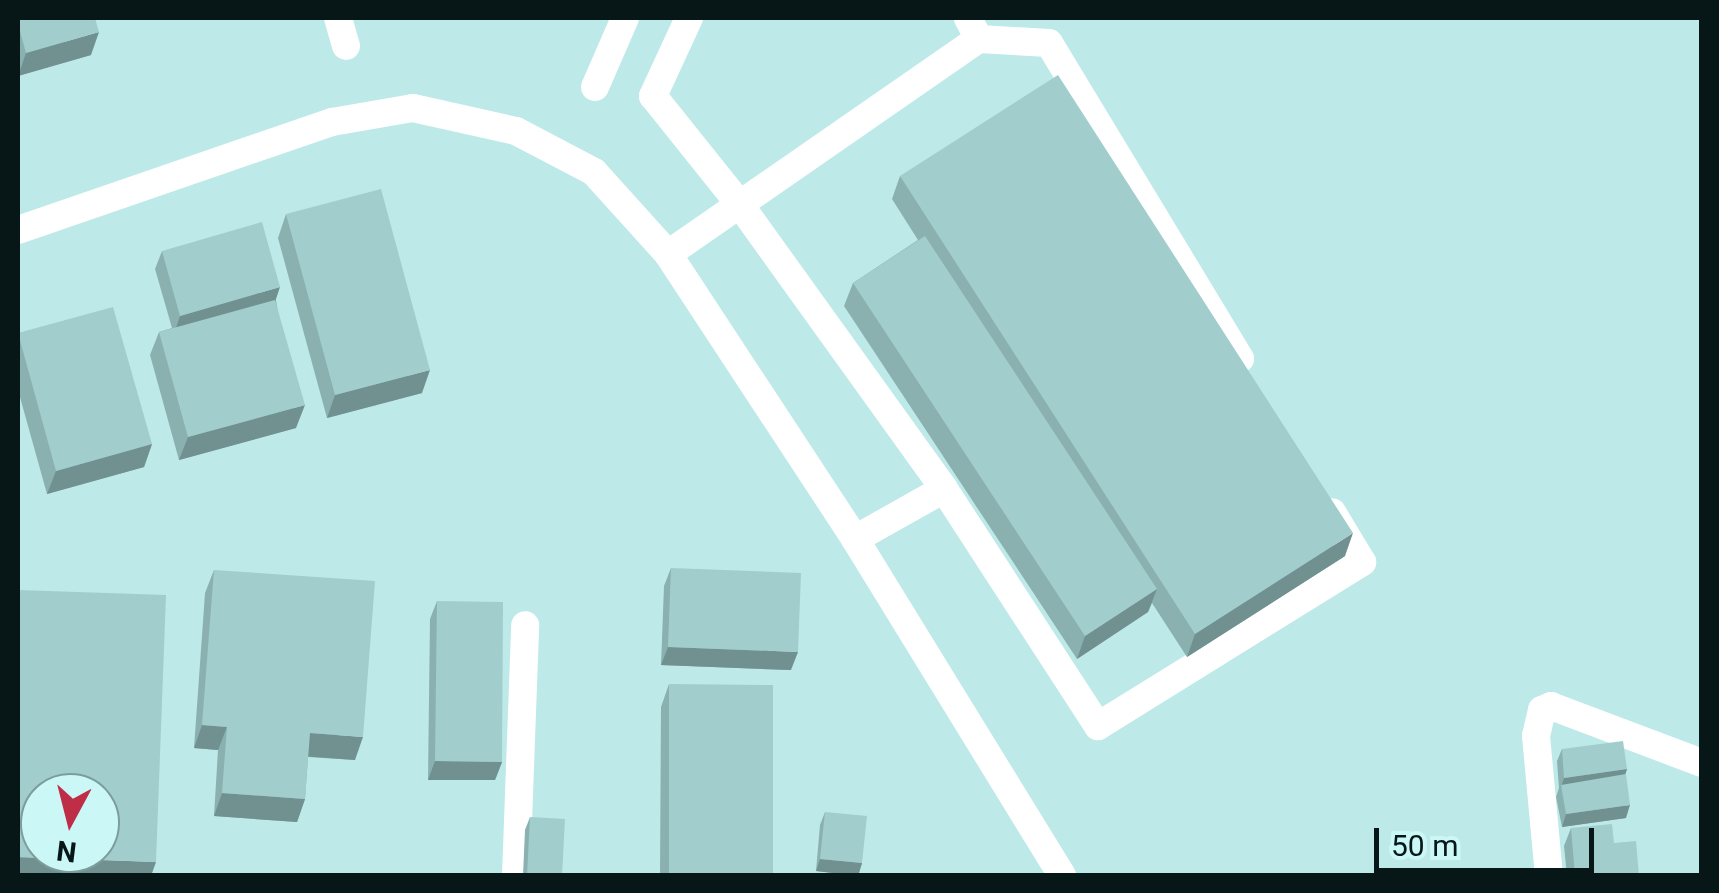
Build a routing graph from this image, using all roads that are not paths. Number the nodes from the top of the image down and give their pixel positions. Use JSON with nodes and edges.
{"nodes":[{"id":1,"x":338,"y":18,"type":"edge"},
{"id":2,"x":625,"y":18,"type":"edge"},
{"id":3,"x":689,"y":18,"type":"edge"},
{"id":4,"x":973,"y":28,"type":"edge"},
{"id":5,"x":346,"y":46,"type":"dead end"},
{"id":6,"x":594,"y":87,"type":"dead end"},
{"id":7,"x":738,"y":202,"type":"junction"},
{"id":8,"x":18,"y":230,"type":"edge"},
{"id":9,"x":668,"y":254,"type":"junction"},
{"id":10,"x":1251,"y":378,"type":"edge"},
{"id":11,"x":1312,"y":479,"type":"edge"},
{"id":12,"x":944,"y":488,"type":"junction"},
{"id":13,"x":854,"y":539,"type":"junction"},
{"id":14,"x":525,"y":625,"type":"dead end"},
{"id":15,"x":1702,"y":763,"type":"edge"},
{"id":16,"x":516,"y":876,"type":"edge"},
{"id":17,"x":1062,"y":876,"type":"edge"},
{"id":18,"x":1549,"y":876,"type":"edge"}],
"edges":[{"from":1,"to":5,"type":"lane"},
{"from":2,"to":6,"type":"lane"},
{"from":3,"to":7,"type":"lane"},
{"from":4,"to":7,"type":"lane"},
{"from":4,"to":10,"type":"lane"},
{"from":7,"to":9,"type":"lane"},
{"from":7,"to":12,"type":"lane"},
{"from":8,"to":9,"type":"lane"},
{"from":9,"to":13,"type":"lane"},
{"from":11,"to":12,"type":"lane"},
{"from":12,"to":13,"type":"lane"},
{"from":13,"to":17,"type":"lane"},
{"from":14,"to":16,"type":"lane"},
{"from":15,"to":18,"type":"lane"}]}
